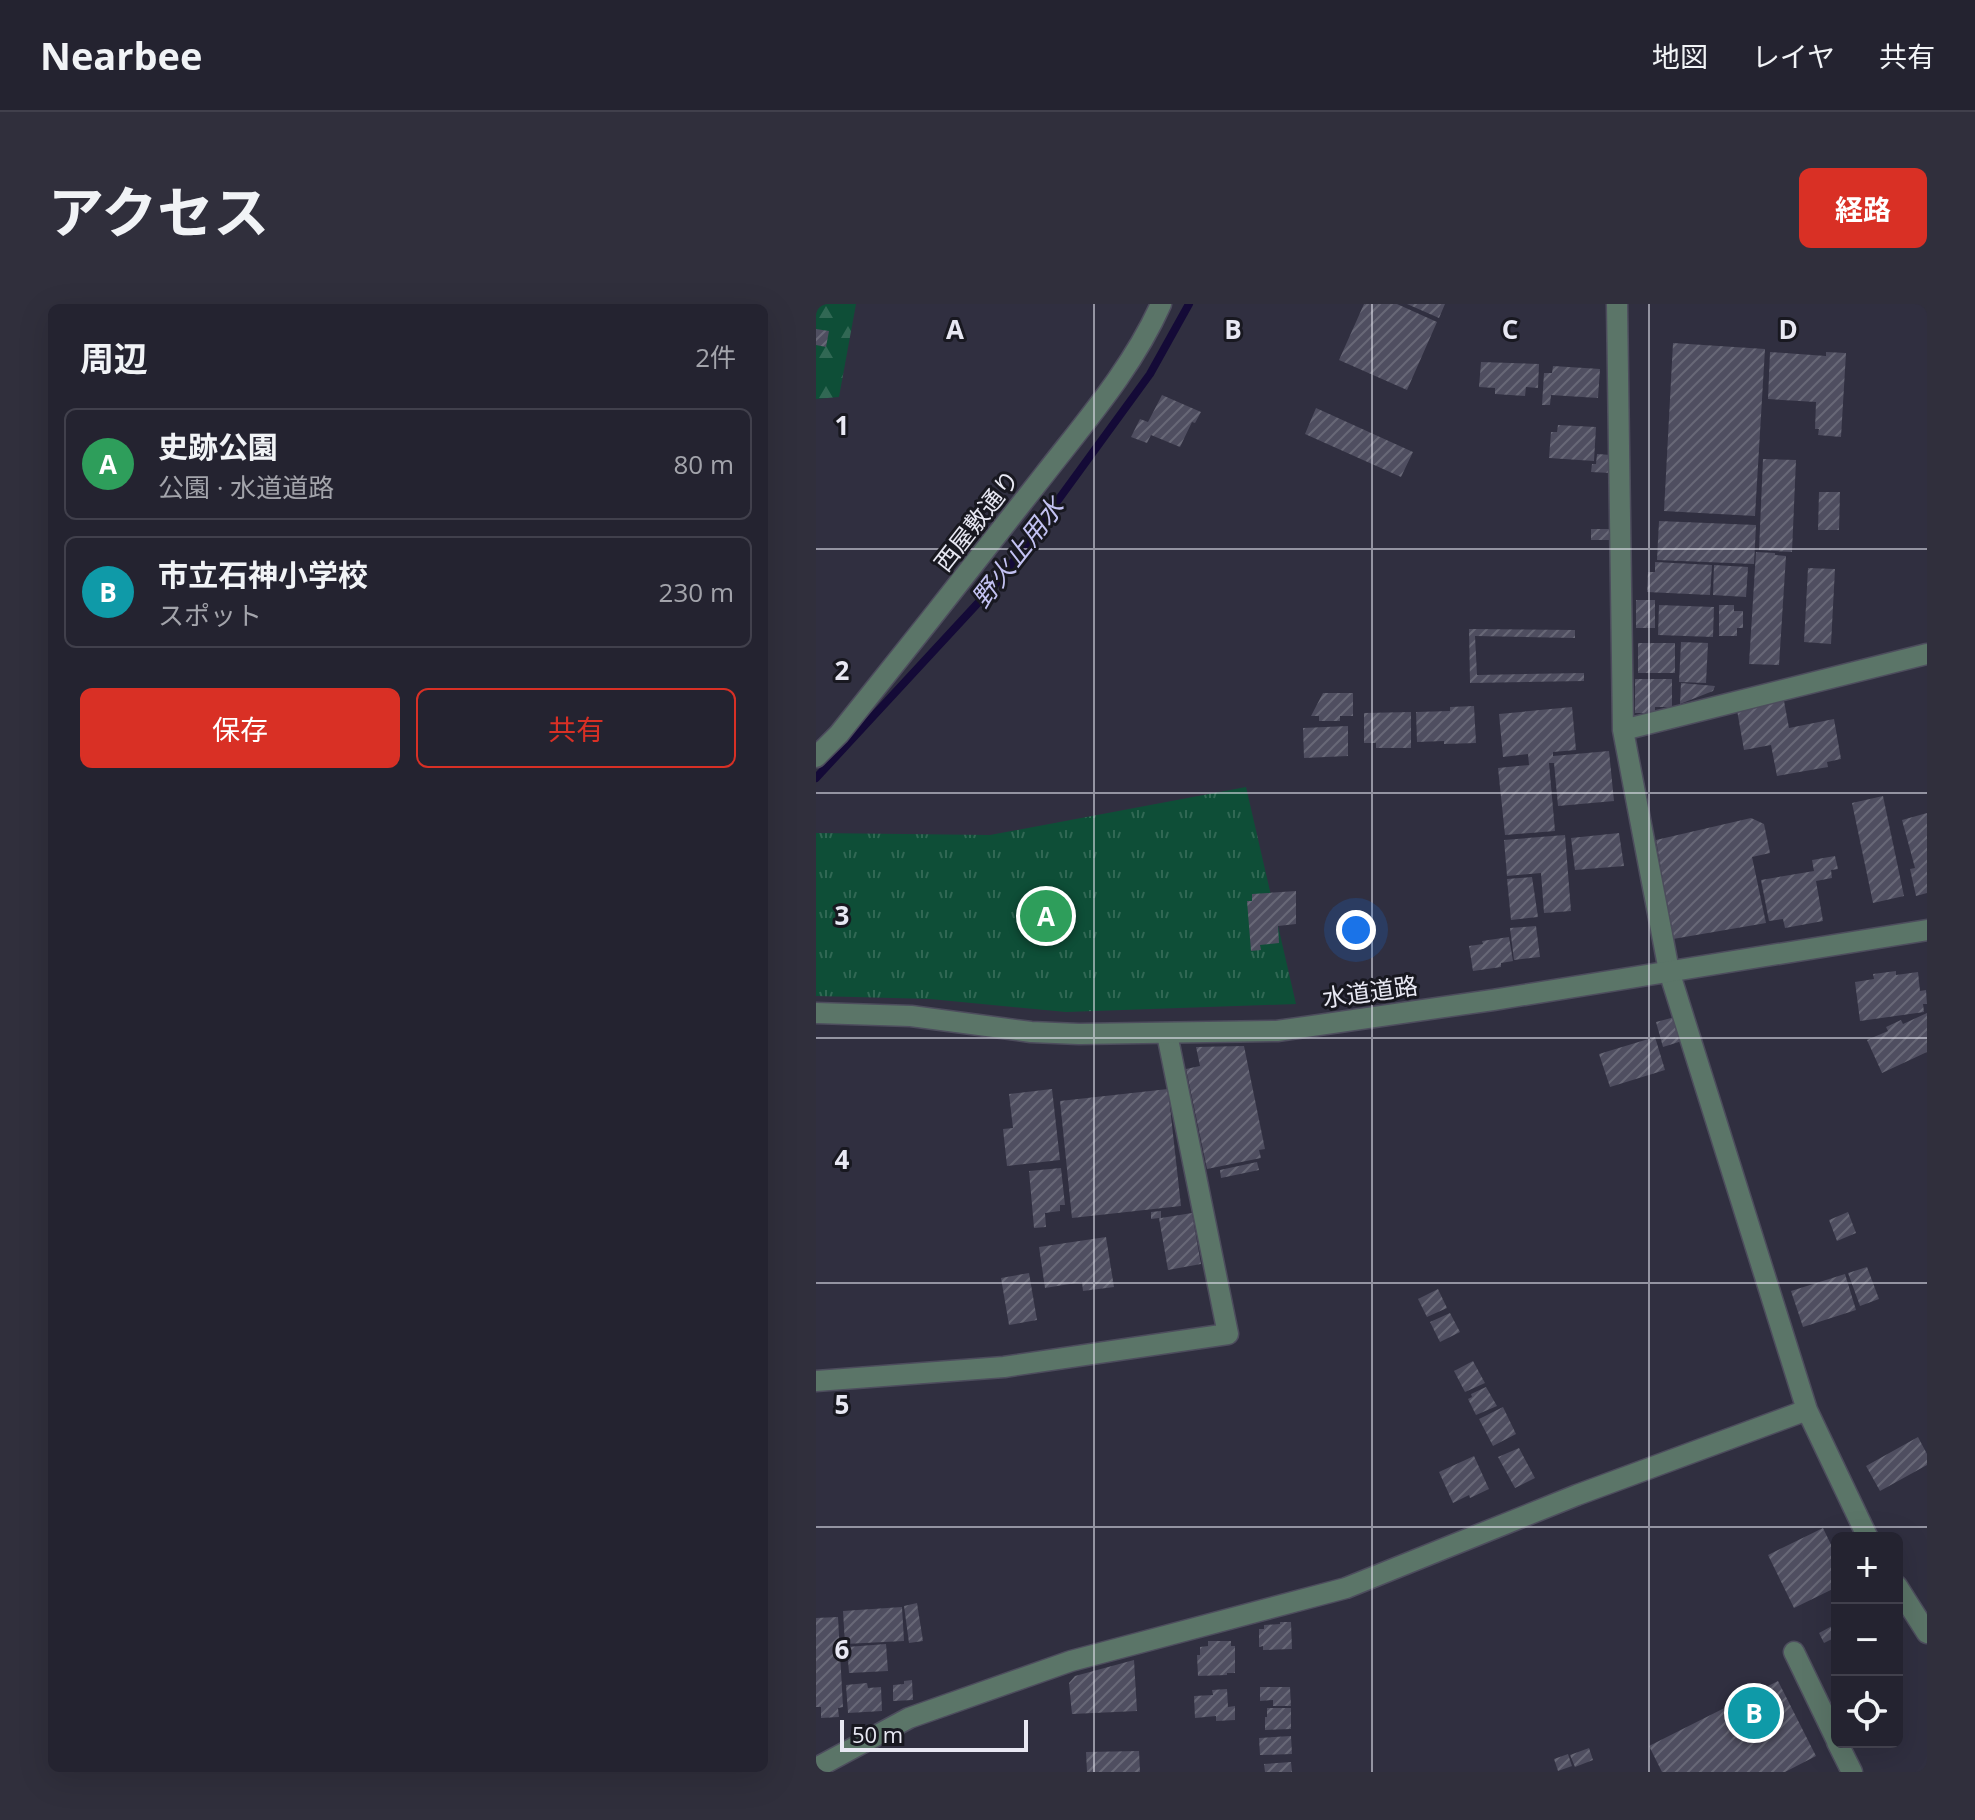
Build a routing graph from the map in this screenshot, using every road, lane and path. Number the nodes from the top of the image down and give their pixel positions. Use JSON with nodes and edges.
{"nodes":[{"id":1,"x":1161,"y":304,"type":"edge"},
{"id":2,"x":1617,"y":304,"type":"edge"},
{"id":3,"x":1927,"y":654,"type":"edge"},
{"id":4,"x":1623,"y":730,"type":"junction"},
{"id":5,"x":816,"y":757,"type":"edge"},
{"id":6,"x":1927,"y":930,"type":"edge"},
{"id":7,"x":1669,"y":971,"type":"junction"},
{"id":8,"x":816,"y":1013,"type":"edge"},
{"id":9,"x":1167,"y":1034,"type":"junction"},
{"id":10,"x":816,"y":1381,"type":"edge"},
{"id":11,"x":1807,"y":1410,"type":"junction"},
{"id":12,"x":1865,"y":1532,"type":"edge"},
{"id":13,"x":1903,"y":1595,"type":"edge"},
{"id":14,"x":1927,"y":1633,"type":"edge"},
{"id":15,"x":1794,"y":1652,"type":"dead end"},
{"id":16,"x":1831,"y":1729,"type":"edge"},
{"id":17,"x":1840,"y":1748,"type":"edge"},
{"id":18,"x":816,"y":1768,"type":"edge"},
{"id":19,"x":1852,"y":1772,"type":"edge"}],
"edges":[{"from":1,"to":5,"type":"street","name":"西屋敷通り"},
{"from":2,"to":4,"type":"street"},
{"from":3,"to":4,"type":"street"},
{"from":4,"to":7,"type":"street"},
{"from":6,"to":7,"type":"street","name":"水道道路"},
{"from":7,"to":9,"type":"street","name":"水道道路"},
{"from":7,"to":11,"type":"street"},
{"from":8,"to":9,"type":"street","name":"水道道路"},
{"from":9,"to":10,"type":"street"},
{"from":11,"to":12,"type":"street"},
{"from":11,"to":18,"type":"street"},
{"from":13,"to":14,"type":"street"},
{"from":15,"to":16,"type":"street"},
{"from":17,"to":19,"type":"street"}]}
